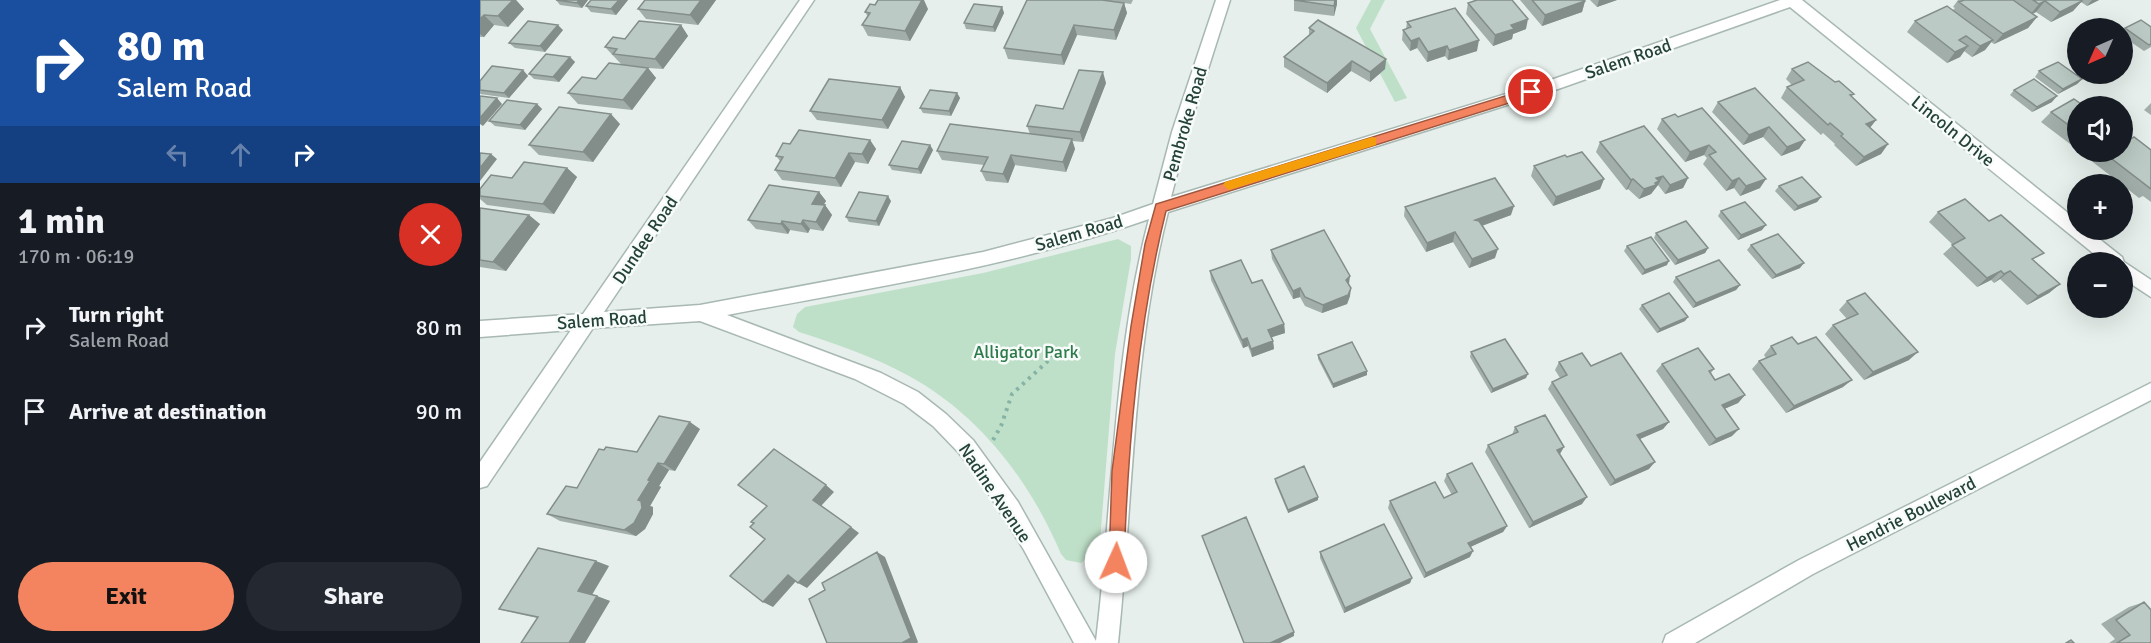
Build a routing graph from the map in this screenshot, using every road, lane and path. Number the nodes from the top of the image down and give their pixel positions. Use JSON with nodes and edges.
{"nodes":[{"id":1,"x":807,"y":0,"type":"edge"},
{"id":2,"x":1223,"y":0,"type":"edge"},
{"id":3,"x":1792,"y":0,"type":"edge"},
{"id":4,"x":1160,"y":207,"type":"junction"},
{"id":5,"x":2104,"y":252,"type":"edge"},
{"id":6,"x":2133,"y":276,"type":"edge"},
{"id":7,"x":2151,"y":290,"type":"edge"},
{"id":8,"x":700,"y":313,"type":"junction"},
{"id":9,"x":591,"y":320,"type":"junction"},
{"id":10,"x":480,"y":329,"type":"edge"},
{"id":11,"x":1060,"y":350,"type":"dead end"},
{"id":12,"x":2151,"y":391,"type":"edge"},
{"id":13,"x":975,"y":456,"type":"junction"},
{"id":14,"x":480,"y":479,"type":"edge"},
{"id":15,"x":1086,"y":643,"type":"edge"},
{"id":16,"x":1107,"y":643,"type":"edge"},
{"id":17,"x":1674,"y":643,"type":"edge"}],
"edges":[{"from":1,"to":9,"type":"street","name":"Dundee Road"},
{"from":2,"to":4,"type":"street","name":"Pembroke Road"},
{"from":3,"to":4,"type":"street","name":"Salem Road"},
{"from":3,"to":5,"type":"street","name":"Lincoln Drive"},
{"from":4,"to":8,"type":"street","name":"Salem Road"},
{"from":4,"to":16,"type":"street","name":"Pembroke Road"},
{"from":6,"to":7,"type":"street"},
{"from":8,"to":9,"type":"street","name":"Salem Road"},
{"from":8,"to":13,"type":"street","name":"Nadine Avenue"},
{"from":9,"to":10,"type":"street","name":"Salem Road"},
{"from":9,"to":14,"type":"street","name":"Dundee Road"},
{"from":11,"to":13,"type":"path"},
{"from":12,"to":17,"type":"street","name":"Hendrie Boulevard"},
{"from":13,"to":15,"type":"street","name":"Nadine Avenue"}]}
